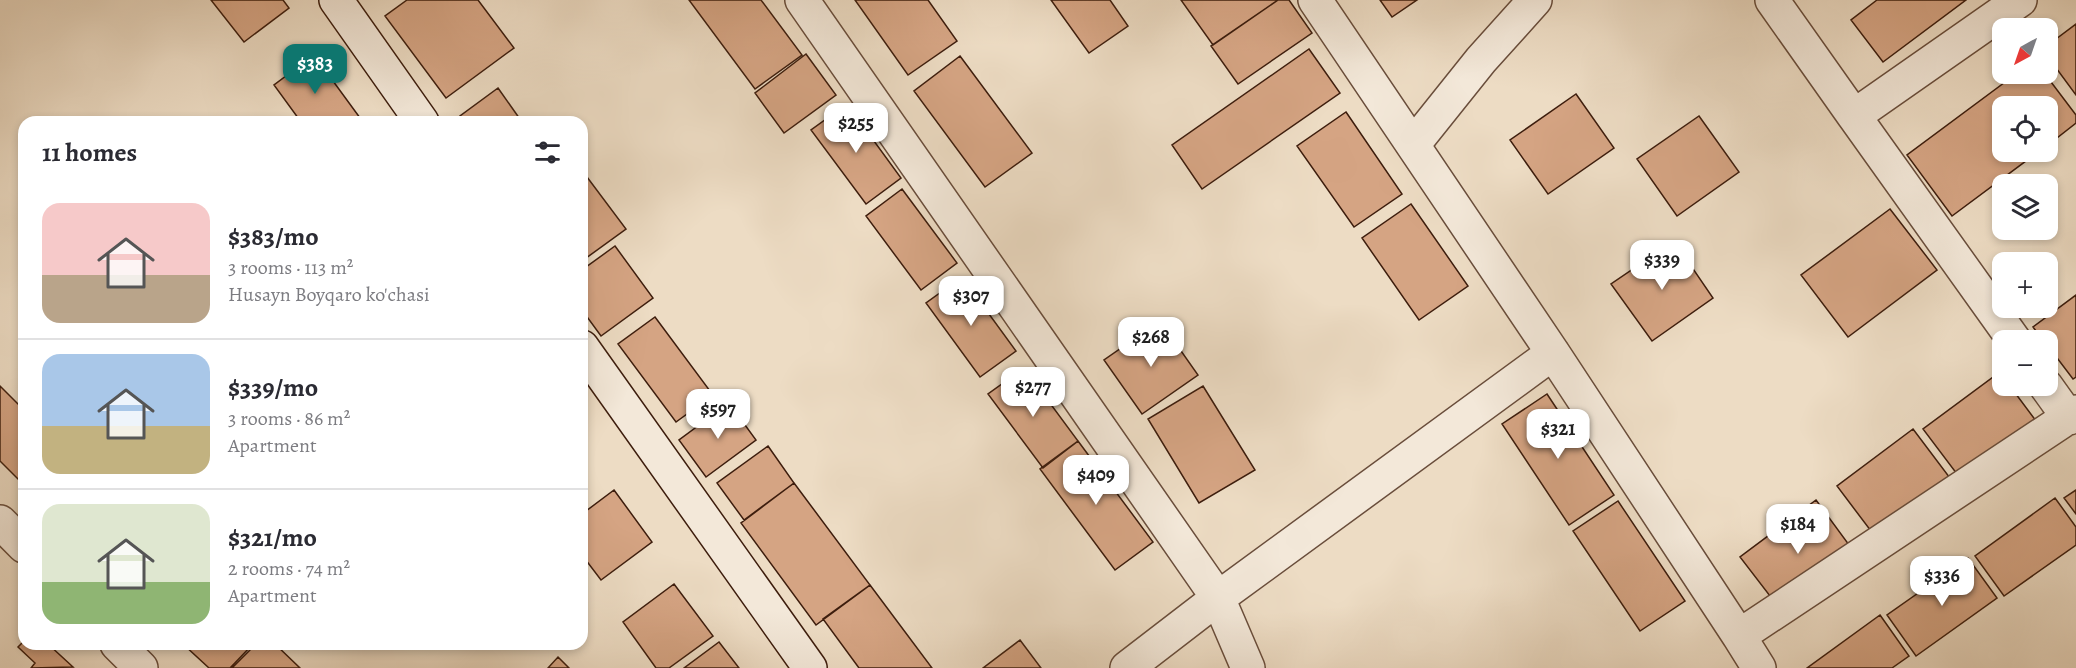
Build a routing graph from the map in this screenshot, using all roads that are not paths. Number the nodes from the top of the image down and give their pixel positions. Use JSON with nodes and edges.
{"nodes":[{"id":1,"x":336,"y":0,"type":"edge"},
{"id":2,"x":802,"y":0,"type":"edge"},
{"id":3,"x":1315,"y":0,"type":"edge"},
{"id":4,"x":1535,"y":0,"type":"edge"},
{"id":5,"x":1772,"y":0,"type":"edge"},
{"id":6,"x":2020,"y":0,"type":"edge"},
{"id":7,"x":418,"y":116,"type":"edge"},
{"id":8,"x":1854,"y":116,"type":"junction"},
{"id":9,"x":1413,"y":145,"type":"junction"},
{"id":10,"x":2007,"y":330,"type":"edge"},
{"id":11,"x":1553,"y":353,"type":"junction"},
{"id":12,"x":588,"y":355,"type":"edge"},
{"id":13,"x":2055,"y":396,"type":"edge"},
{"id":14,"x":2072,"y":415,"type":"edge"},
{"id":15,"x":0,"y":522,"type":"edge"},
{"id":16,"x":18,"y":540,"type":"edge"},
{"id":17,"x":1218,"y":598,"type":"junction"},
{"id":18,"x":1739,"y":636,"type":"junction"},
{"id":19,"x":123,"y":650,"type":"edge"},
{"id":20,"x":141,"y":668,"type":"edge"},
{"id":21,"x":810,"y":668,"type":"edge"},
{"id":22,"x":1127,"y":668,"type":"edge"},
{"id":23,"x":1248,"y":668,"type":"edge"},
{"id":24,"x":1759,"y":668,"type":"edge"}],
"edges":[{"from":1,"to":7,"type":"street"},
{"from":2,"to":17,"type":"street"},
{"from":3,"to":9,"type":"street"},
{"from":4,"to":9,"type":"street"},
{"from":5,"to":8,"type":"street"},
{"from":6,"to":8,"type":"street"},
{"from":8,"to":10,"type":"street"},
{"from":9,"to":11,"type":"street"},
{"from":11,"to":17,"type":"street"},
{"from":11,"to":18,"type":"street"},
{"from":12,"to":21,"type":"street"},
{"from":13,"to":14,"type":"street"},
{"from":14,"to":18,"type":"street"},
{"from":15,"to":16,"type":"street"},
{"from":17,"to":22,"type":"street"},
{"from":17,"to":23,"type":"street"},
{"from":18,"to":24,"type":"street"},
{"from":19,"to":20,"type":"street"}]}
